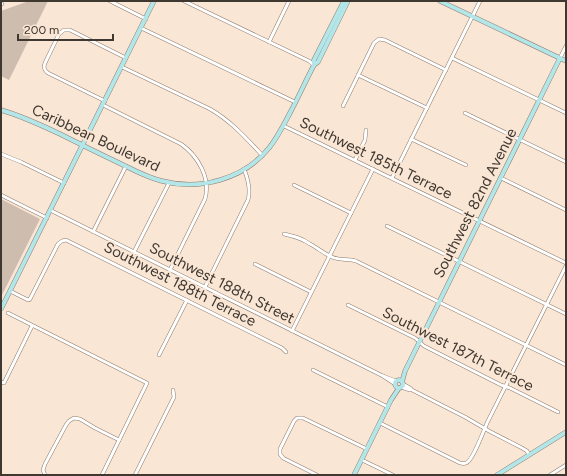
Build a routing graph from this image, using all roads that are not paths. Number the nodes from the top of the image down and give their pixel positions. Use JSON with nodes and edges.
{"nodes":[{"id":1,"x":110,"y":1,"type":"edge"},
{"id":2,"x":154,"y":1,"type":"edge"},
{"id":3,"x":184,"y":1,"type":"edge"},
{"id":4,"x":289,"y":1,"type":"edge"},
{"id":5,"x":440,"y":1,"type":"edge"},
{"id":6,"x":480,"y":1,"type":"edge"},
{"id":7,"x":344,"y":2,"type":"edge"},
{"id":8,"x":473,"y":16,"type":"junction"},
{"id":9,"x":146,"y":19,"type":"junction"},
{"id":10,"x":141,"y":28,"type":"junction"},
{"id":11,"x":269,"y":42,"type":"junction"},
{"id":12,"x":566,"y":46,"type":"edge"},
{"id":13,"x":126,"y":58,"type":"junction"},
{"id":14,"x":452,"y":58,"type":"junction"},
{"id":15,"x":560,"y":58,"type":"junction"},
{"id":16,"x":566,"y":61,"type":"edge"},
{"id":17,"x":314,"y":65,"type":"junction"},
{"id":18,"x":122,"y":66,"type":"junction"},
{"id":19,"x":446,"y":70,"type":"junction"},
{"id":20,"x":358,"y":75,"type":"junction"},
{"id":21,"x":540,"y":100,"type":"junction"},
{"id":22,"x":295,"y":102,"type":"junction"},
{"id":23,"x":104,"y":103,"type":"junction"},
{"id":24,"x":343,"y":106,"type":"dead end"},
{"id":25,"x":427,"y":108,"type":"junction"},
{"id":26,"x":1,"y":110,"type":"edge"},
{"id":27,"x":465,"y":113,"type":"dead end"},
{"id":28,"x":566,"y":114,"type":"edge"},
{"id":29,"x":284,"y":126,"type":"junction"},
{"id":30,"x":366,"y":130,"type":"dead end"},
{"id":31,"x":411,"y":139,"type":"junction"},
{"id":32,"x":520,"y":140,"type":"junction"},
{"id":33,"x":83,"y":145,"type":"junction"},
{"id":34,"x":1,"y":154,"type":"edge"},
{"id":35,"x":262,"y":155,"type":"junction"},
{"id":36,"x":355,"y":160,"type":"junction"},
{"id":37,"x":566,"y":162,"type":"edge"},
{"id":38,"x":466,"y":165,"type":"dead end"},
{"id":39,"x":126,"y":166,"type":"junction"},
{"id":40,"x":372,"y":169,"type":"junction"},
{"id":41,"x":244,"y":170,"type":"junction"},
{"id":42,"x":392,"y":178,"type":"junction"},
{"id":43,"x":501,"y":178,"type":"junction"},
{"id":44,"x":64,"y":183,"type":"junction"},
{"id":45,"x":169,"y":183,"type":"junction"},
{"id":46,"x":206,"y":183,"type":"junction"},
{"id":47,"x":294,"y":185,"type":"dead end"},
{"id":48,"x":1,"y":195,"type":"edge"},
{"id":49,"x":50,"y":210,"type":"junction"},
{"id":50,"x":566,"y":210,"type":"edge"},
{"id":51,"x":351,"y":212,"type":"junction"},
{"id":52,"x":47,"y":218,"type":"junction"},
{"id":53,"x":480,"y":221,"type":"junction"},
{"id":54,"x":387,"y":226,"type":"dead end"},
{"id":55,"x":93,"y":232,"type":"junction"},
{"id":56,"x":284,"y":234,"type":"dead end"},
{"id":57,"x":134,"y":252,"type":"junction"},
{"id":58,"x":329,"y":256,"type":"junction"},
{"id":59,"x":459,"y":262,"type":"junction"},
{"id":60,"x":255,"y":264,"type":"dead end"},
{"id":61,"x":566,"y":265,"type":"edge"},
{"id":62,"x":170,"y":270,"type":"junction"},
{"id":63,"x":205,"y":287,"type":"junction"},
{"id":64,"x":10,"y":291,"type":"junction"},
{"id":65,"x":312,"y":292,"type":"junction"},
{"id":66,"x":187,"y":300,"type":"junction"},
{"id":67,"x":439,"y":302,"type":"junction"},
{"id":68,"x":348,"y":305,"type":"dead end"},
{"id":69,"x":547,"y":305,"type":"junction"},
{"id":70,"x":1,"y":309,"type":"edge"},
{"id":71,"x":8,"y":313,"type":"dead end"},
{"id":72,"x":566,"y":314,"type":"edge"},
{"id":73,"x":32,"y":326,"type":"junction"},
{"id":74,"x":292,"y":331,"type":"junction"},
{"id":75,"x":419,"y":342,"type":"junction"},
{"id":76,"x":527,"y":346,"type":"junction"},
{"id":77,"x":286,"y":352,"type":"dead end"},
{"id":78,"x":159,"y":355,"type":"dead end"},
{"id":79,"x":566,"y":365,"type":"edge"},
{"id":80,"x":313,"y":370,"type":"dead end"},
{"id":81,"x":1,"y":382,"type":"edge"},
{"id":82,"x":399,"y":384,"type":"junction"},
{"id":83,"x":506,"y":386,"type":"junction"},
{"id":84,"x":173,"y":390,"type":"dead end"},
{"id":85,"x":388,"y":407,"type":"junction"},
{"id":86,"x":558,"y":412,"type":"dead end"},
{"id":87,"x":380,"y":423,"type":"junction"},
{"id":88,"x":485,"y":429,"type":"junction"},
{"id":89,"x":566,"y":432,"type":"edge"},
{"id":90,"x":119,"y":440,"type":"junction"},
{"id":91,"x":367,"y":449,"type":"junction"},
{"id":92,"x":529,"y":455,"type":"junction"},
{"id":93,"x":362,"y":460,"type":"junction"},
{"id":94,"x":566,"y":465,"type":"edge"},
{"id":95,"x":45,"y":475,"type":"edge"},
{"id":96,"x":102,"y":475,"type":"edge"},
{"id":97,"x":135,"y":475,"type":"edge"},
{"id":98,"x":317,"y":475,"type":"edge"},
{"id":99,"x":354,"y":475,"type":"edge"},
{"id":100,"x":392,"y":475,"type":"edge"},
{"id":101,"x":497,"y":475,"type":"edge"},
{"id":102,"x":550,"y":475,"type":"edge"}],
"edges":[{"from":1,"to":9,"type":"street"},
{"from":2,"to":9,"type":"street"},
{"from":3,"to":11,"type":"street"},
{"from":4,"to":11,"type":"street"},
{"from":5,"to":8,"type":"street"},
{"from":6,"to":8,"type":"street"},
{"from":7,"to":17,"type":"street","name":"Caribbean Boulevard"},
{"from":8,"to":14,"type":"street"},
{"from":8,"to":15,"type":"street"},
{"from":9,"to":10,"type":"street"},
{"from":10,"to":13,"type":"street"},
{"from":10,"to":22,"type":"street"},
{"from":11,"to":17,"type":"street"},
{"from":12,"to":15,"type":"street","name":"Southwest 82nd Avenue"},
{"from":13,"to":18,"type":"street"},
{"from":13,"to":23,"type":"street"},
{"from":14,"to":19,"type":"street"},
{"from":14,"to":21,"type":"street"},
{"from":15,"to":16,"type":"street"},
{"from":15,"to":21,"type":"street","name":"Southwest 82nd Avenue"},
{"from":17,"to":22,"type":"street","name":"Caribbean Boulevard"},
{"from":18,"to":23,"type":"street"},
{"from":18,"to":35,"type":"street"},
{"from":19,"to":20,"type":"street"},
{"from":19,"to":25,"type":"street"},
{"from":20,"to":24,"type":"street"},
{"from":20,"to":25,"type":"street"},
{"from":21,"to":28,"type":"street"},
{"from":21,"to":32,"type":"street","name":"Southwest 82nd Avenue"},
{"from":22,"to":29,"type":"street","name":"Caribbean Boulevard"},
{"from":23,"to":33,"type":"street"},
{"from":23,"to":46,"type":"street"},
{"from":25,"to":31,"type":"street"},
{"from":26,"to":33,"type":"street","name":"Caribbean Boulevard"},
{"from":27,"to":32,"type":"street"},
{"from":29,"to":35,"type":"street","name":"Caribbean Boulevard"},
{"from":29,"to":36,"type":"street","name":"Southwest 185th Terrace"},
{"from":30,"to":36,"type":"street"},
{"from":31,"to":38,"type":"street"},
{"from":31,"to":42,"type":"street"},
{"from":32,"to":37,"type":"street"},
{"from":32,"to":43,"type":"street","name":"Southwest 82nd Avenue"},
{"from":33,"to":39,"type":"street","name":"Caribbean Boulevard"},
{"from":33,"to":44,"type":"street"},
{"from":34,"to":44,"type":"street"},
{"from":35,"to":41,"type":"street","name":"Caribbean Boulevard"},
{"from":36,"to":40,"type":"street","name":"Southwest 185th Terrace"},
{"from":39,"to":45,"type":"street","name":"Caribbean Boulevard"},
{"from":39,"to":55,"type":"street"},
{"from":40,"to":42,"type":"street","name":"Southwest 185th Terrace"},
{"from":40,"to":51,"type":"street"},
{"from":41,"to":46,"type":"street","name":"Caribbean Boulevard"},
{"from":41,"to":63,"type":"street"},
{"from":42,"to":53,"type":"street","name":"Southwest 185th Terrace"},
{"from":43,"to":50,"type":"street"},
{"from":43,"to":53,"type":"street","name":"Southwest 82nd Avenue"},
{"from":44,"to":49,"type":"street"},
{"from":45,"to":46,"type":"street","name":"Caribbean Boulevard"},
{"from":45,"to":57,"type":"street"},
{"from":46,"to":62,"type":"street"},
{"from":47,"to":51,"type":"street"},
{"from":48,"to":52,"type":"street"},
{"from":49,"to":52,"type":"street"},
{"from":49,"to":55,"type":"street","name":"Southwest 188th Street"},
{"from":51,"to":58,"type":"street"},
{"from":52,"to":64,"type":"street"},
{"from":53,"to":59,"type":"street","name":"Southwest 82nd Avenue"},
{"from":53,"to":61,"type":"street","name":"Southwest 185th Terrace"},
{"from":54,"to":59,"type":"street"},
{"from":55,"to":57,"type":"street","name":"Southwest 188th Street"},
{"from":56,"to":58,"type":"street"},
{"from":57,"to":62,"type":"street","name":"Southwest 188th Street"},
{"from":58,"to":65,"type":"street"},
{"from":58,"to":67,"type":"street"},
{"from":59,"to":67,"type":"street","name":"Southwest 82nd Avenue"},
{"from":59,"to":69,"type":"street"},
{"from":60,"to":65,"type":"street"},
{"from":61,"to":69,"type":"street"},
{"from":62,"to":63,"type":"street","name":"Southwest 188th Street"},
{"from":63,"to":74,"type":"street","name":"Southwest 188th Street"},
{"from":64,"to":66,"type":"street","name":"Southwest 188th Terrace"},
{"from":64,"to":70,"type":"street"},
{"from":65,"to":74,"type":"street"},
{"from":66,"to":77,"type":"street","name":"Southwest 188th Terrace"},
{"from":66,"to":78,"type":"street"},
{"from":67,"to":75,"type":"street","name":"Southwest 82nd Avenue"},
{"from":67,"to":76,"type":"street"},
{"from":68,"to":75,"type":"street","name":"Southwest 187th Terrace"},
{"from":69,"to":72,"type":"street"},
{"from":69,"to":76,"type":"street"},
{"from":71,"to":73,"type":"street"},
{"from":73,"to":81,"type":"street"},
{"from":73,"to":90,"type":"street"},
{"from":74,"to":82,"type":"street","name":"Southwest 188th Street"},
{"from":75,"to":82,"type":"street","name":"Southwest 82nd Avenue"},
{"from":75,"to":83,"type":"street","name":"Southwest 187th Terrace"},
{"from":76,"to":79,"type":"street"},
{"from":76,"to":83,"type":"street"},
{"from":80,"to":85,"type":"street"},
{"from":82,"to":85,"type":"street","name":"Southwest 82nd Avenue"},
{"from":82,"to":88,"type":"street","name":"Southwest 188th Street"},
{"from":83,"to":86,"type":"street","name":"Southwest 187th Terrace"},
{"from":83,"to":88,"type":"street"},
{"from":84,"to":97,"type":"street"},
{"from":85,"to":87,"type":"street","name":"Southwest 82nd Avenue"},
{"from":87,"to":88,"type":"street"},
{"from":87,"to":91,"type":"street","name":"Southwest 82nd Avenue"},
{"from":88,"to":92,"type":"street","name":"Southwest 188th Street"},
{"from":89,"to":92,"type":"street"},
{"from":90,"to":95,"type":"street"},
{"from":90,"to":96,"type":"street"},
{"from":91,"to":93,"type":"street","name":"Southwest 82nd Avenue"},
{"from":91,"to":98,"type":"street"},
{"from":92,"to":101,"type":"street"},
{"from":93,"to":99,"type":"street","name":"Southwest 82nd Avenue"},
{"from":93,"to":100,"type":"street"},
{"from":94,"to":102,"type":"street"}]}
